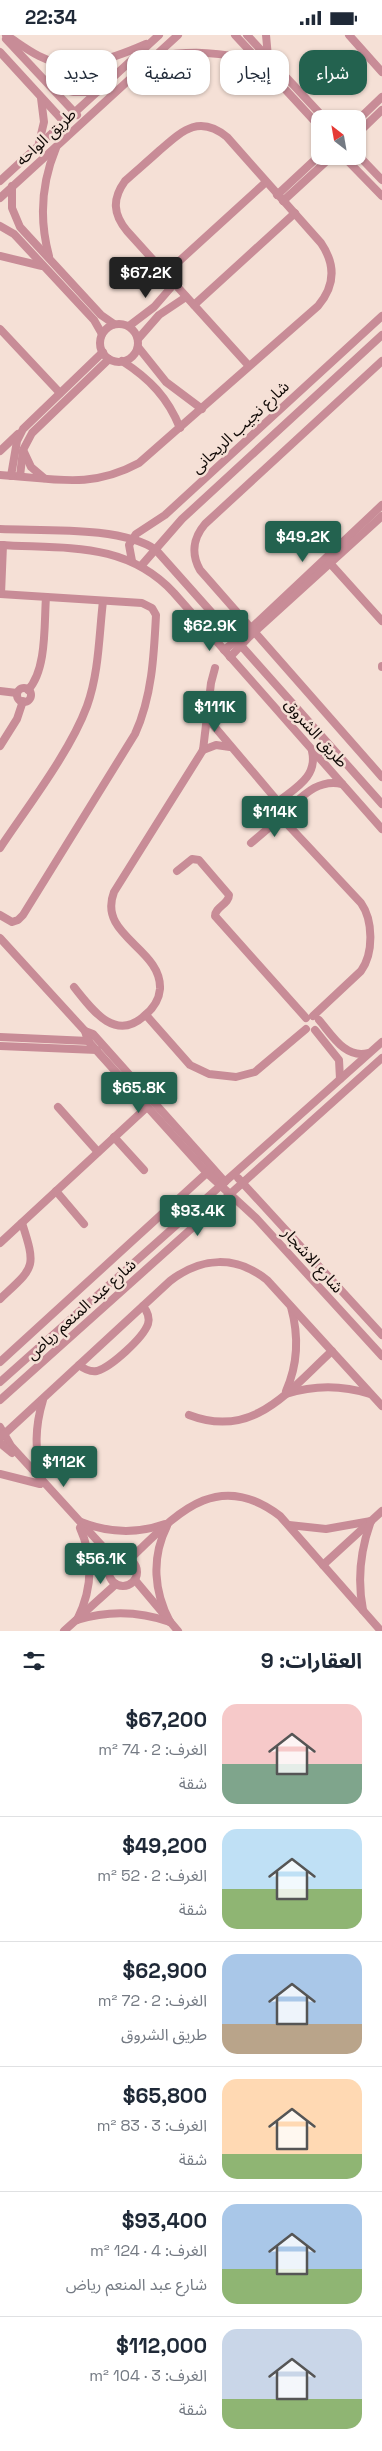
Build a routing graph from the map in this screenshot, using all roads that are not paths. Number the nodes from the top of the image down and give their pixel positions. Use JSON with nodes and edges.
{"nodes":[{"id":1,"x":5,"y":35,"type":"edge"},
{"id":2,"x":159,"y":35,"type":"edge"},
{"id":3,"x":178,"y":35,"type":"edge"},
{"id":4,"x":235,"y":35,"type":"edge"},
{"id":5,"x":247,"y":35,"type":"edge"},
{"id":6,"x":266,"y":35,"type":"edge"},
{"id":7,"x":349,"y":35,"type":"edge"},
{"id":8,"x":152,"y":41,"type":"junction"},
{"id":9,"x":162,"y":50,"type":"edge"},
{"id":10,"x":249,"y":50,"type":"edge"},
{"id":11,"x":261,"y":50,"type":"edge"},
{"id":12,"x":267,"y":50,"type":"edge"},
{"id":13,"x":0,"y":52,"type":"edge"},
{"id":14,"x":382,"y":72,"type":"edge"},
{"id":15,"x":117,"y":73,"type":"edge"},
{"id":16,"x":289,"y":80,"type":"edge"},
{"id":17,"x":46,"y":81,"type":"edge"},
{"id":18,"x":127,"y":82,"type":"edge"},
{"id":19,"x":289,"y":93,"type":"edge"},
{"id":20,"x":58,"y":95,"type":"edge"},
{"id":21,"x":94,"y":95,"type":"edge"},
{"id":22,"x":40,"y":97,"type":"junction"},
{"id":23,"x":382,"y":97,"type":"edge"},
{"id":24,"x":317,"y":110,"type":"edge"},
{"id":25,"x":382,"y":110,"type":"edge"},
{"id":26,"x":366,"y":112,"type":"edge"},
{"id":27,"x":74,"y":113,"type":"junction"},
{"id":28,"x":311,"y":117,"type":"edge"},
{"id":29,"x":64,"y":122,"type":"junction"},
{"id":30,"x":83,"y":122,"type":"junction"},
{"id":31,"x":366,"y":125,"type":"edge"},
{"id":32,"x":72,"y":131,"type":"junction"},
{"id":33,"x":58,"y":145,"type":"junction"},
{"id":34,"x":37,"y":147,"type":"junction"},
{"id":35,"x":366,"y":163,"type":"edge"},
{"id":36,"x":311,"y":165,"type":"edge"},
{"id":37,"x":321,"y":165,"type":"edge"},
{"id":38,"x":354,"y":165,"type":"edge"},
{"id":39,"x":382,"y":180,"type":"edge"},
{"id":40,"x":0,"y":181,"type":"edge"},
{"id":41,"x":266,"y":182,"type":"junction"},
{"id":42,"x":12,"y":186,"type":"junction"},
{"id":43,"x":382,"y":196,"type":"edge"},
{"id":44,"x":0,"y":198,"type":"edge"},
{"id":45,"x":280,"y":198,"type":"junction"},
{"id":46,"x":295,"y":213,"type":"junction"},
{"id":47,"x":0,"y":226,"type":"edge"},
{"id":48,"x":0,"y":256,"type":"edge"},
{"id":49,"x":51,"y":261,"type":"junction"},
{"id":50,"x":45,"y":268,"type":"junction"},
{"id":51,"x":165,"y":274,"type":"junction"},
{"id":52,"x":174,"y":284,"type":"junction"},
{"id":53,"x":186,"y":297,"type":"junction"},
{"id":54,"x":194,"y":305,"type":"junction"},
{"id":55,"x":382,"y":316,"type":"edge"},
{"id":56,"x":114,"y":324,"type":"junction"},
{"id":57,"x":129,"y":326,"type":"junction"},
{"id":58,"x":0,"y":329,"type":"edge"},
{"id":59,"x":102,"y":334,"type":"junction"},
{"id":60,"x":382,"y":335,"type":"edge"},
{"id":61,"x":138,"y":343,"type":"junction"},
{"id":62,"x":102,"y":352,"type":"junction"},
{"id":63,"x":109,"y":359,"type":"junction"},
{"id":64,"x":122,"y":361,"type":"junction"},
{"id":65,"x":382,"y":361,"type":"edge"},
{"id":66,"x":249,"y":366,"type":"junction"},
{"id":67,"x":60,"y":393,"type":"junction"},
{"id":68,"x":202,"y":409,"type":"junction"},
{"id":69,"x":262,"y":426,"type":"junction"},
{"id":70,"x":180,"y":428,"type":"junction"},
{"id":71,"x":23,"y":429,"type":"junction"},
{"id":72,"x":272,"y":436,"type":"junction"},
{"id":73,"x":23,"y":450,"type":"junction"},
{"id":74,"x":0,"y":451,"type":"edge"},
{"id":75,"x":0,"y":475,"type":"edge"},
{"id":76,"x":11,"y":476,"type":"junction"},
{"id":77,"x":20,"y":476,"type":"junction"},
{"id":78,"x":45,"y":479,"type":"junction"},
{"id":79,"x":184,"y":498,"type":"junction"},
{"id":80,"x":382,"y":505,"type":"edge"},
{"id":81,"x":194,"y":507,"type":"junction"},
{"id":82,"x":382,"y":516,"type":"edge"},
{"id":83,"x":0,"y":529,"type":"edge"},
{"id":84,"x":132,"y":538,"type":"junction"},
{"id":85,"x":2,"y":545,"type":"edge"},
{"id":86,"x":156,"y":550,"type":"junction"},
{"id":87,"x":132,"y":561,"type":"junction"},
{"id":88,"x":327,"y":561,"type":"junction"},
{"id":89,"x":141,"y":566,"type":"junction"},
{"id":90,"x":1,"y":594,"type":"edge"},
{"id":91,"x":46,"y":597,"type":"junction"},
{"id":92,"x":103,"y":601,"type":"junction"},
{"id":93,"x":382,"y":621,"type":"edge"},
{"id":94,"x":252,"y":630,"type":"junction"},
{"id":95,"x":239,"y":642,"type":"junction"},
{"id":96,"x":227,"y":654,"type":"junction"},
{"id":97,"x":215,"y":668,"type":"dead end"},
{"id":98,"x":28,"y":689,"type":"junction"},
{"id":99,"x":0,"y":691,"type":"edge"},
{"id":100,"x":17,"y":693,"type":"junction"},
{"id":101,"x":23,"y":701,"type":"junction"},
{"id":102,"x":208,"y":719,"type":"junction"},
{"id":103,"x":0,"y":745,"type":"edge"},
{"id":104,"x":230,"y":747,"type":"junction"},
{"id":105,"x":312,"y":749,"type":"junction"},
{"id":106,"x":203,"y":750,"type":"junction"},
{"id":107,"x":382,"y":777,"type":"edge"},
{"id":108,"x":342,"y":784,"type":"junction"},
{"id":109,"x":278,"y":802,"type":"junction"},
{"id":110,"x":382,"y":804,"type":"edge"},
{"id":111,"x":284,"y":814,"type":"junction"},
{"id":112,"x":382,"y":829,"type":"edge"},
{"id":113,"x":252,"y":843,"type":"dead end"},
{"id":114,"x":0,"y":848,"type":"edge"},
{"id":115,"x":177,"y":871,"type":"dead end"},
{"id":116,"x":0,"y":915,"type":"edge"},
{"id":117,"x":0,"y":937,"type":"edge"},
{"id":118,"x":74,"y":987,"type":"dead end"},
{"id":119,"x":146,"y":1015,"type":"junction"},
{"id":120,"x":313,"y":1018,"type":"junction"},
{"id":121,"x":306,"y":1029,"type":"junction"},
{"id":122,"x":315,"y":1030,"type":"junction"},
{"id":123,"x":0,"y":1037,"type":"edge"},
{"id":124,"x":91,"y":1039,"type":"junction"},
{"id":125,"x":382,"y":1042,"type":"edge"},
{"id":126,"x":0,"y":1046,"type":"edge"},
{"id":127,"x":100,"y":1048,"type":"junction"},
{"id":128,"x":370,"y":1053,"type":"junction"},
{"id":129,"x":382,"y":1058,"type":"edge"},
{"id":130,"x":337,"y":1081,"type":"junction"},
{"id":131,"x":343,"y":1093,"type":"junction"},
{"id":132,"x":58,"y":1107,"type":"dead end"},
{"id":133,"x":147,"y":1107,"type":"junction"},
{"id":134,"x":114,"y":1137,"type":"junction"},
{"id":135,"x":98,"y":1153,"type":"junction"},
{"id":136,"x":144,"y":1170,"type":"dead end"},
{"id":137,"x":210,"y":1171,"type":"junction"},
{"id":138,"x":234,"y":1174,"type":"junction"},
{"id":139,"x":242,"y":1182,"type":"junction"},
{"id":140,"x":223,"y":1184,"type":"junction"},
{"id":141,"x":56,"y":1191,"type":"junction"},
{"id":142,"x":229,"y":1193,"type":"junction"},
{"id":143,"x":22,"y":1223,"type":"junction"},
{"id":144,"x":84,"y":1224,"type":"dead end"},
{"id":145,"x":0,"y":1243,"type":"edge"},
{"id":146,"x":0,"y":1299,"type":"edge"},
{"id":147,"x":143,"y":1306,"type":"junction"},
{"id":148,"x":291,"y":1306,"type":"junction"},
{"id":149,"x":382,"y":1335,"type":"edge"},
{"id":150,"x":332,"y":1351,"type":"junction"},
{"id":151,"x":382,"y":1356,"type":"edge"},
{"id":152,"x":0,"y":1361,"type":"edge"},
{"id":153,"x":79,"y":1365,"type":"junction"},
{"id":154,"x":0,"y":1383,"type":"edge"},
{"id":155,"x":284,"y":1395,"type":"junction"},
{"id":156,"x":372,"y":1395,"type":"junction"},
{"id":157,"x":43,"y":1398,"type":"junction"},
{"id":158,"x":0,"y":1400,"type":"edge"},
{"id":159,"x":382,"y":1406,"type":"edge"},
{"id":160,"x":189,"y":1415,"type":"dead end"},
{"id":161,"x":1,"y":1433,"type":"edge"},
{"id":162,"x":0,"y":1443,"type":"edge"},
{"id":163,"x":0,"y":1474,"type":"edge"},
{"id":164,"x":42,"y":1483,"type":"junction"},
{"id":165,"x":382,"y":1511,"type":"edge"},
{"id":166,"x":371,"y":1521,"type":"junction"},
{"id":167,"x":169,"y":1522,"type":"junction"},
{"id":168,"x":80,"y":1525,"type":"junction"},
{"id":169,"x":288,"y":1525,"type":"junction"},
{"id":170,"x":130,"y":1559,"type":"junction"},
{"id":171,"x":113,"y":1561,"type":"junction"},
{"id":172,"x":323,"y":1565,"type":"junction"},
{"id":173,"x":133,"y":1582,"type":"junction"},
{"id":174,"x":116,"y":1584,"type":"junction"},
{"id":175,"x":363,"y":1610,"type":"junction"},
{"id":176,"x":77,"y":1620,"type":"junction"},
{"id":177,"x":170,"y":1622,"type":"junction"},
{"id":178,"x":64,"y":1631,"type":"edge"},
{"id":179,"x":178,"y":1631,"type":"edge"},
{"id":180,"x":381,"y":1631,"type":"edge"}],
"edges":[{"from":1,"to":8,"type":"street"},
{"from":1,"to":17,"type":"street"},
{"from":2,"to":8,"type":"street","name":"طريق الواحه"},
{"from":3,"to":9,"type":"street","name":"طريق الواحه"},
{"from":4,"to":10,"type":"street"},
{"from":5,"to":11,"type":"street"},
{"from":6,"to":12,"type":"street"},
{"from":7,"to":14,"type":"street"},
{"from":8,"to":15,"type":"street","name":"طريق الواحه"},
{"from":13,"to":22,"type":"street"},
{"from":16,"to":24,"type":"street"},
{"from":18,"to":30,"type":"street","name":"طريق الواحه"},
{"from":19,"to":28,"type":"street"},
{"from":20,"to":27,"type":"street"},
{"from":21,"to":27,"type":"street","name":"طريق الواحه"},
{"from":22,"to":29,"type":"street"},
{"from":22,"to":34,"type":"street"},
{"from":23,"to":26,"type":"street"},
{"from":25,"to":31,"type":"street"},
{"from":27,"to":29,"type":"street","name":"طريق الواحه"},
{"from":27,"to":30,"type":"street"},
{"from":29,"to":32,"type":"street"},
{"from":29,"to":34,"type":"street","name":"طريق الواحه"},
{"from":30,"to":32,"type":"street","name":"طريق الواحه"},
{"from":32,"to":33,"type":"street","name":"طريق الواحه"},
{"from":33,"to":42,"type":"street","name":"طريق الواحه"},
{"from":33,"to":49,"type":"street"},
{"from":34,"to":40,"type":"street","name":"طريق الواحه"},
{"from":35,"to":39,"type":"street"},
{"from":36,"to":45,"type":"street"},
{"from":37,"to":45,"type":"street"},
{"from":38,"to":43,"type":"street"},
{"from":41,"to":45,"type":"street"},
{"from":41,"to":51,"type":"street"},
{"from":41,"to":51,"type":"street"},
{"from":42,"to":44,"type":"street","name":"طريق الواحه"},
{"from":42,"to":49,"type":"street"},
{"from":45,"to":46,"type":"street"},
{"from":46,"to":54,"type":"street"},
{"from":46,"to":66,"type":"street"},
{"from":47,"to":50,"type":"street"},
{"from":48,"to":50,"type":"street"},
{"from":49,"to":50,"type":"street"},
{"from":49,"to":56,"type":"street"},
{"from":50,"to":59,"type":"street"},
{"from":51,"to":52,"type":"street"},
{"from":52,"to":53,"type":"street"},
{"from":52,"to":57,"type":"street"},
{"from":53,"to":54,"type":"street"},
{"from":53,"to":61,"type":"street"},
{"from":54,"to":66,"type":"street"},
{"from":55,"to":69,"type":"street","name":"شارع نجيب الريحانى"},
{"from":56,"to":57,"type":"street"},
{"from":56,"to":59,"type":"street"},
{"from":57,"to":61,"type":"street"},
{"from":58,"to":67,"type":"street"},
{"from":59,"to":62,"type":"street"},
{"from":60,"to":72,"type":"street","name":"شارع نجيب الريحانى"},
{"from":61,"to":64,"type":"street"},
{"from":61,"to":68,"type":"street"},
{"from":62,"to":63,"type":"street"},
{"from":62,"to":67,"type":"street"},
{"from":63,"to":64,"type":"street"},
{"from":63,"to":73,"type":"street"},
{"from":64,"to":70,"type":"street"},
{"from":65,"to":94,"type":"street"},
{"from":66,"to":68,"type":"street"},
{"from":67,"to":71,"type":"street"},
{"from":68,"to":70,"type":"street"},
{"from":69,"to":72,"type":"street"},
{"from":69,"to":79,"type":"street","name":"شارع نجيب الريحانى"},
{"from":70,"to":78,"type":"street"},
{"from":71,"to":74,"type":"street"},
{"from":71,"to":76,"type":"street"},
{"from":72,"to":81,"type":"street","name":"شارع نجيب الريحانى"},
{"from":73,"to":77,"type":"street"},
{"from":73,"to":78,"type":"street"},
{"from":75,"to":76,"type":"street"},
{"from":76,"to":77,"type":"street"},
{"from":77,"to":78,"type":"street"},
{"from":79,"to":81,"type":"street"},
{"from":79,"to":84,"type":"street","name":"شارع نجيب الريحانى"},
{"from":80,"to":88,"type":"street"},
{"from":81,"to":86,"type":"street","name":"شارع نجيب الريحانى"},
{"from":82,"to":88,"type":"street"},
{"from":83,"to":84,"type":"street","name":"طريق الشروق"},
{"from":84,"to":86,"type":"street","name":"طريق الشروق"},
{"from":84,"to":87,"type":"street"},
{"from":85,"to":87,"type":"street","name":"طريق الشروق"},
{"from":85,"to":90,"type":"street"},
{"from":86,"to":89,"type":"street","name":"شارع نجيب الريحانى"},
{"from":86,"to":95,"type":"street","name":"طريق الشروق"},
{"from":87,"to":89,"type":"street","name":"طريق الشروق"},
{"from":88,"to":93,"type":"street"},
{"from":88,"to":94,"type":"street"},
{"from":89,"to":96,"type":"street","name":"طريق الشروق"},
{"from":90,"to":91,"type":"street"},
{"from":91,"to":92,"type":"street"},
{"from":91,"to":98,"type":"street"},
{"from":92,"to":114,"type":"street"},
{"from":92,"to":116,"type":"street"},
{"from":94,"to":95,"type":"street"},
{"from":94,"to":107,"type":"street"},
{"from":95,"to":96,"type":"street"},
{"from":95,"to":110,"type":"street","name":"طريق الشروق"},
{"from":96,"to":105,"type":"street","name":"طريق الشروق"},
{"from":97,"to":102,"type":"street"},
{"from":98,"to":100,"type":"street"},
{"from":98,"to":101,"type":"street"},
{"from":99,"to":100,"type":"street"},
{"from":100,"to":101,"type":"street"},
{"from":101,"to":103,"type":"street"},
{"from":102,"to":104,"type":"street"},
{"from":102,"to":106,"type":"street"},
{"from":104,"to":106,"type":"street"},
{"from":104,"to":109,"type":"street"},
{"from":105,"to":108,"type":"street","name":"طريق الشروق"},
{"from":105,"to":109,"type":"street"},
{"from":106,"to":119,"type":"street"},
{"from":108,"to":111,"type":"street"},
{"from":108,"to":112,"type":"street","name":"طريق الشروق"},
{"from":109,"to":111,"type":"street"},
{"from":111,"to":113,"type":"street"},
{"from":111,"to":120,"type":"street"},
{"from":115,"to":120,"type":"street"},
{"from":117,"to":124,"type":"street"},
{"from":118,"to":119,"type":"street"},
{"from":119,"to":121,"type":"street"},
{"from":120,"to":121,"type":"street"},
{"from":120,"to":122,"type":"street"},
{"from":120,"to":128,"type":"street"},
{"from":121,"to":122,"type":"street"},
{"from":122,"to":130,"type":"street"},
{"from":123,"to":124,"type":"street"},
{"from":124,"to":127,"type":"street"},
{"from":125,"to":128,"type":"street","name":"شارع عبد المنعم رياض"},
{"from":126,"to":127,"type":"street"},
{"from":127,"to":133,"type":"street"},
{"from":127,"to":137,"type":"street"},
{"from":128,"to":130,"type":"street","name":"شارع عبد المنعم رياض"},
{"from":129,"to":131,"type":"street","name":"شارع عبد المنعم رياض"},
{"from":130,"to":131,"type":"street"},
{"from":130,"to":138,"type":"street","name":"شارع عبد المنعم رياض"},
{"from":131,"to":139,"type":"street","name":"شارع عبد المنعم رياض"},
{"from":132,"to":135,"type":"street"},
{"from":133,"to":134,"type":"street"},
{"from":133,"to":137,"type":"street"},
{"from":134,"to":135,"type":"street"},
{"from":134,"to":136,"type":"street"},
{"from":135,"to":141,"type":"street"},
{"from":137,"to":140,"type":"street","name":"شارع الاشجار"},
{"from":137,"to":152,"type":"street"},
{"from":138,"to":139,"type":"street","name":"شارع الاشجار"},
{"from":138,"to":140,"type":"street","name":"شارع عبد المنعم رياض"},
{"from":139,"to":142,"type":"street","name":"شارع عبد المنعم رياض"},
{"from":139,"to":149,"type":"street","name":"شارع الاشجار"},
{"from":140,"to":142,"type":"street","name":"شارع الاشجار"},
{"from":140,"to":154,"type":"street","name":"شارع عبد المنعم رياض"},
{"from":141,"to":143,"type":"street"},
{"from":141,"to":144,"type":"street"},
{"from":142,"to":151,"type":"street","name":"شارع الاشجار"},
{"from":142,"to":158,"type":"street","name":"شارع عبد المنعم رياض"},
{"from":143,"to":145,"type":"street"},
{"from":143,"to":146,"type":"street"},
{"from":147,"to":148,"type":"street"},
{"from":147,"to":153,"type":"street"},
{"from":147,"to":153,"type":"street"},
{"from":148,"to":150,"type":"street"},
{"from":148,"to":155,"type":"street"},
{"from":150,"to":155,"type":"street"},
{"from":150,"to":156,"type":"street"},
{"from":153,"to":157,"type":"street"},
{"from":155,"to":156,"type":"street"},
{"from":155,"to":160,"type":"street"},
{"from":156,"to":159,"type":"street"},
{"from":157,"to":161,"type":"street"},
{"from":157,"to":164,"type":"street"},
{"from":161,"to":164,"type":"street"},
{"from":162,"to":164,"type":"street"},
{"from":163,"to":164,"type":"street"},
{"from":164,"to":168,"type":"street"},
{"from":165,"to":166,"type":"street"},
{"from":166,"to":169,"type":"street"},
{"from":166,"to":172,"type":"street"},
{"from":166,"to":175,"type":"street"},
{"from":167,"to":168,"type":"street"},
{"from":167,"to":169,"type":"street"},
{"from":167,"to":170,"type":"street"},
{"from":167,"to":177,"type":"street"},
{"from":168,"to":171,"type":"street"},
{"from":168,"to":176,"type":"street"},
{"from":169,"to":172,"type":"street"},
{"from":170,"to":171,"type":"street"},
{"from":170,"to":173,"type":"street"},
{"from":171,"to":174,"type":"street"},
{"from":172,"to":175,"type":"street"},
{"from":173,"to":174,"type":"street"},
{"from":173,"to":177,"type":"street"},
{"from":174,"to":176,"type":"street"},
{"from":175,"to":180,"type":"street"},
{"from":176,"to":177,"type":"street"},
{"from":176,"to":178,"type":"street"},
{"from":177,"to":179,"type":"street"}]}
